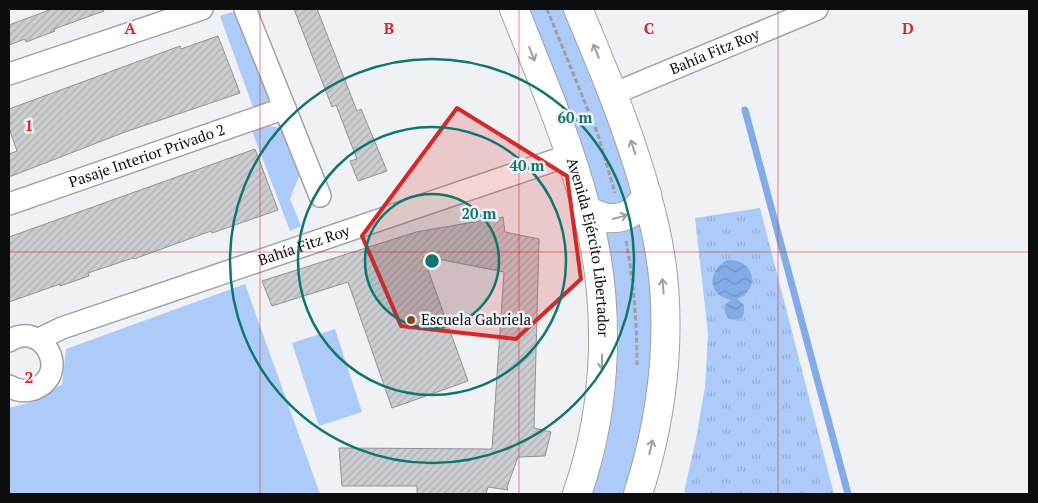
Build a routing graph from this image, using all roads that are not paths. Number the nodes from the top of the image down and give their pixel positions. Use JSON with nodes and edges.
{"nodes":[{"id":1,"x":202,"y":9,"type":"edge"},
{"id":2,"x":245,"y":9,"type":"edge"},
{"id":3,"x":514,"y":9,"type":"edge"},
{"id":4,"x":578,"y":9,"type":"edge"},
{"id":5,"x":817,"y":9,"type":"edge"},
{"id":6,"x":9,"y":74,"type":"edge"},
{"id":7,"x":613,"y":94,"type":"junction"},
{"id":8,"x":284,"y":108,"type":"junction"},
{"id":9,"x":570,"y":155,"type":"junction"},
{"id":10,"x":647,"y":194,"type":"junction"},
{"id":11,"x":320,"y":196,"type":"dead end"},
{"id":12,"x":9,"y":204,"type":"edge"},
{"id":13,"x":586,"y":209,"type":"junction"},
{"id":14,"x":39,"y":340,"type":"junction"},
{"id":15,"x":9,"y":341,"type":"edge"},
{"id":16,"x":9,"y":386,"type":"edge"},
{"id":17,"x":578,"y":494,"type":"edge"},
{"id":18,"x":638,"y":494,"type":"edge"}],
"edges":[{"from":1,"to":6,"type":"street"},
{"from":2,"to":8,"type":"street"},
{"from":3,"to":9,"type":"main road","name":"Avenida Ejército Libertador","one_way":true},
{"from":7,"to":4,"type":"main road","one_way":true},
{"from":5,"to":7,"type":"street","name":"Bahía Fitz Roy"},
{"from":10,"to":7,"type":"main road","one_way":true},
{"from":8,"to":11,"type":"street"},
{"from":8,"to":12,"type":"street","name":"Pasaje Interior Privado 2"},
{"from":9,"to":13,"type":"main road","name":"Avenida Ejército Libertador"},
{"from":9,"to":14,"type":"street","name":"Bahía Fitz Roy"},
{"from":13,"to":10,"type":"main road","one_way":true},
{"from":18,"to":10,"type":"main road","one_way":true},
{"from":13,"to":17,"type":"main road","name":"Avenida Ejército Libertador","one_way":true},
{"from":14,"to":15,"type":"street"},
{"from":14,"to":16,"type":"street"}]}
